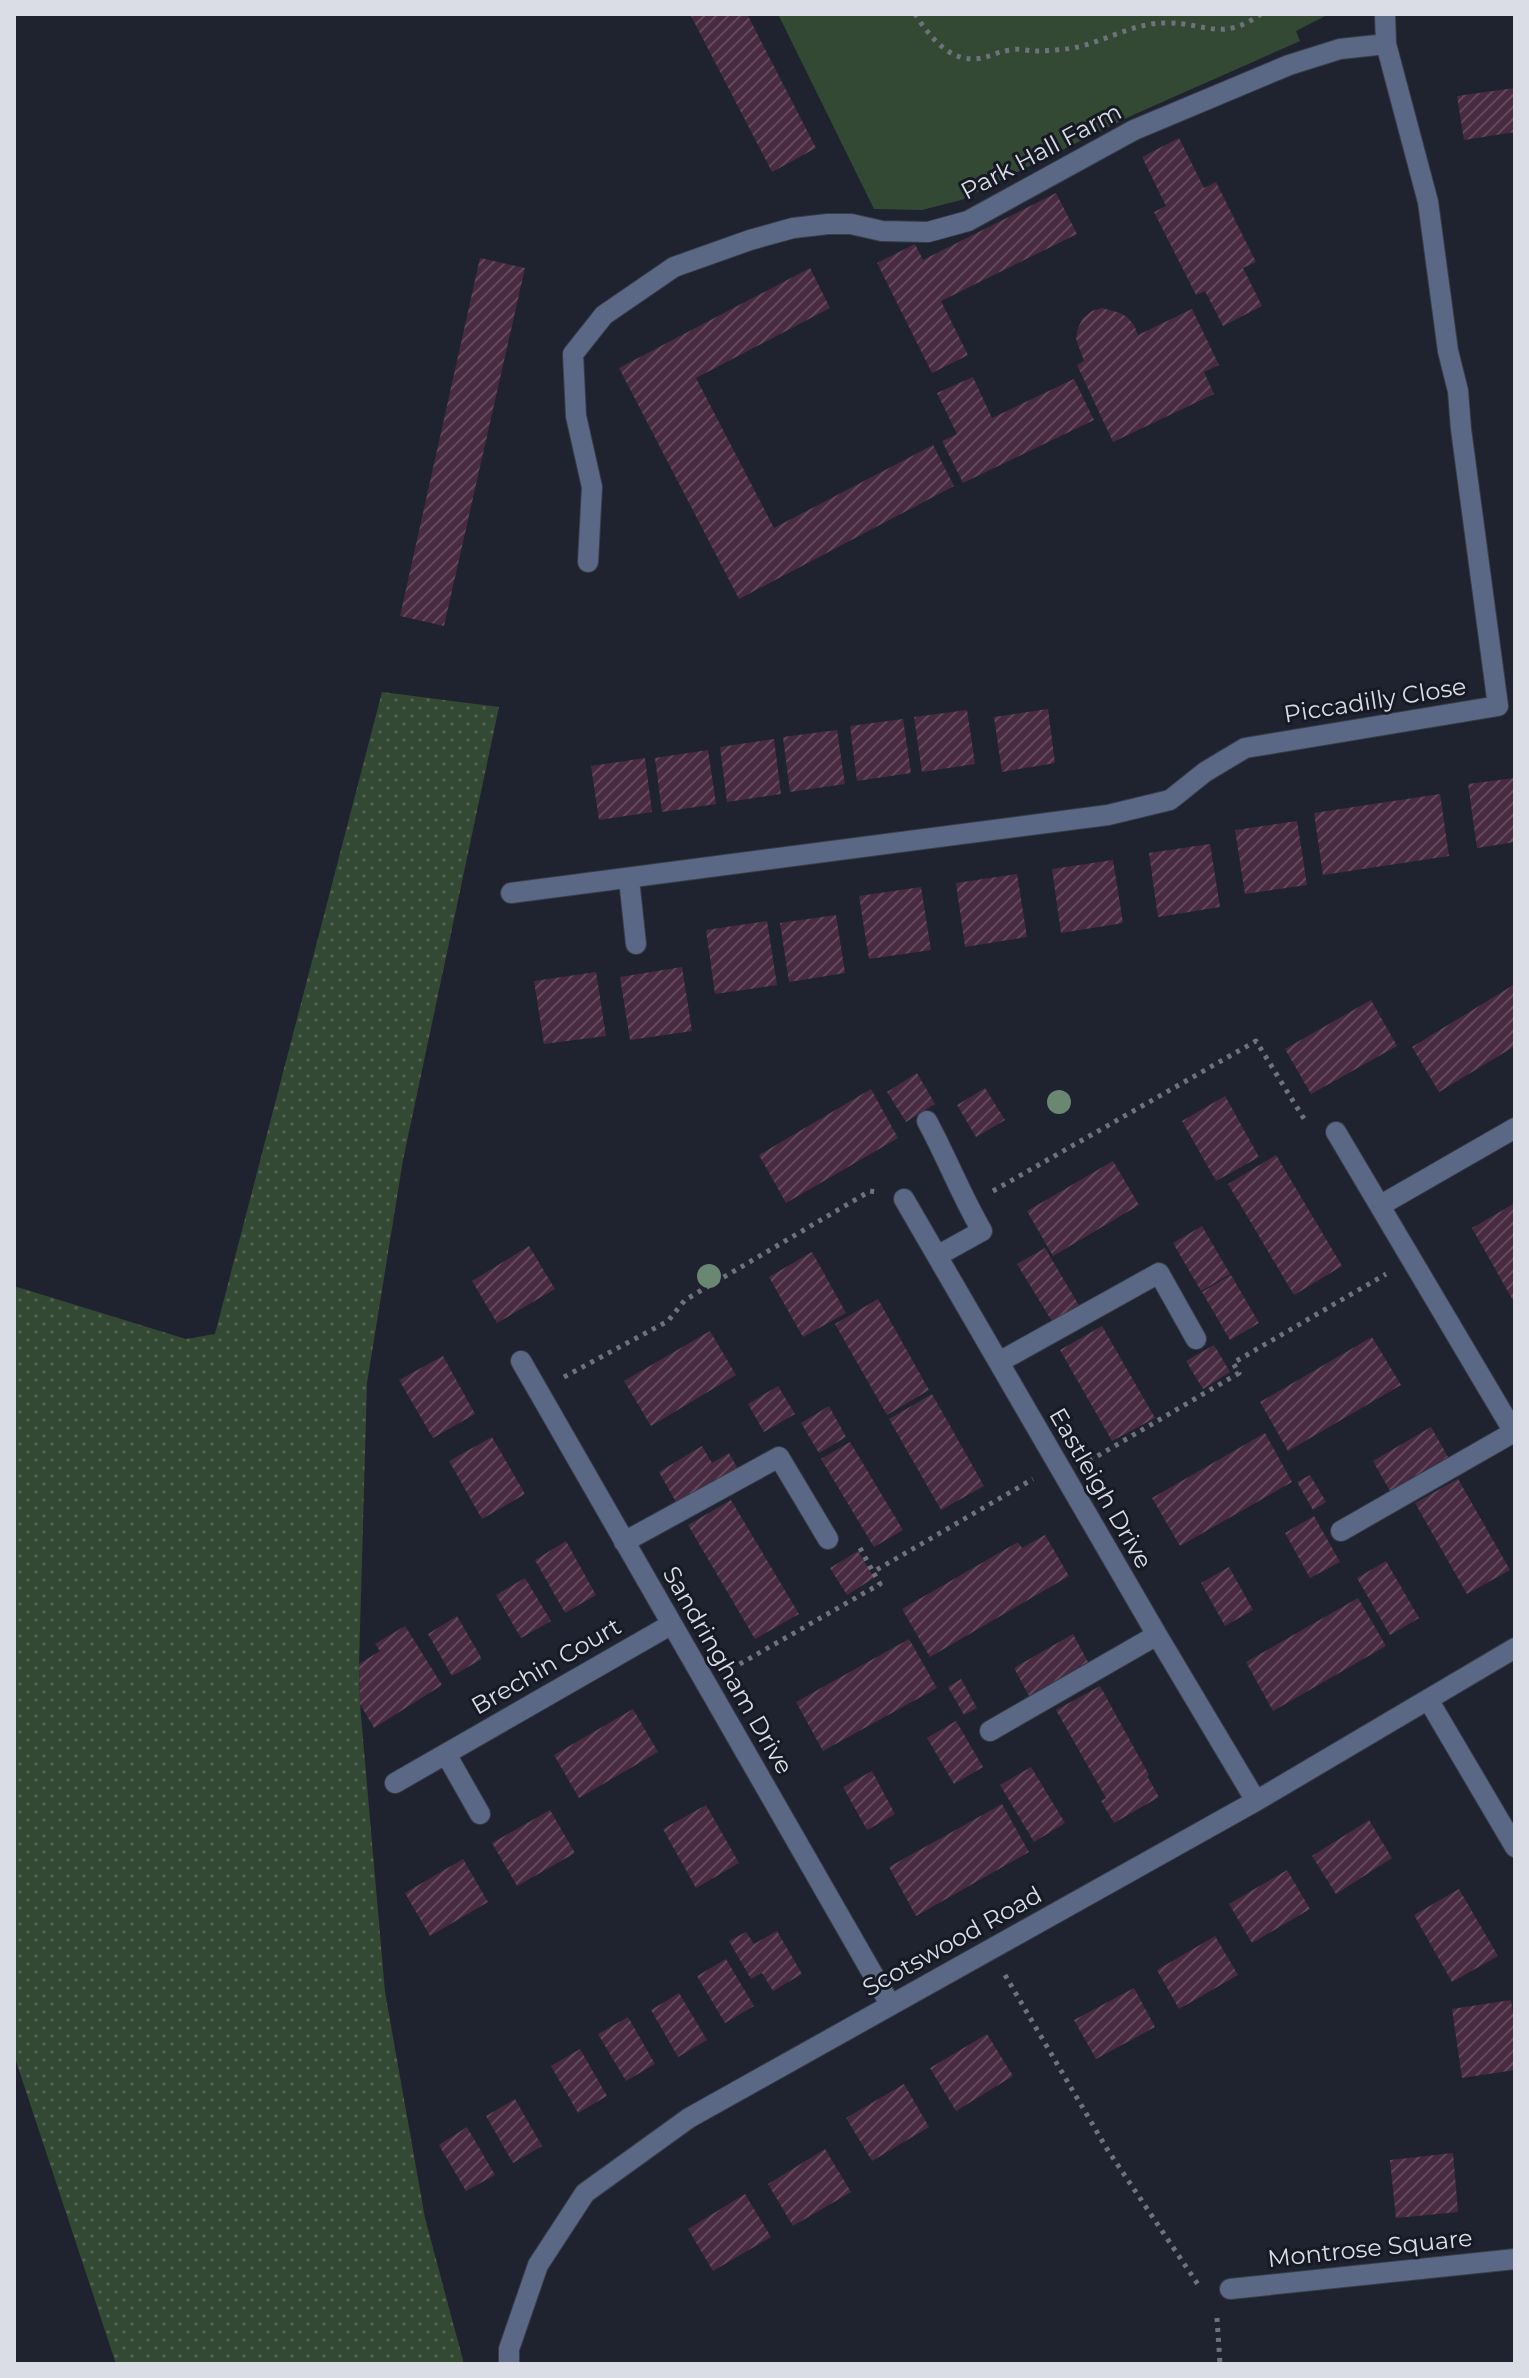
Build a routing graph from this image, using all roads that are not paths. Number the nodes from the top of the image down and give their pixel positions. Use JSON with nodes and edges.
{"nodes":[{"id":1,"x":1385,"y":14,"type":"edge"},
{"id":2,"x":1386,"y":44,"type":"junction"},
{"id":3,"x":588,"y":562,"type":"dead end"},
{"id":4,"x":629,"y":879,"type":"junction"},
{"id":5,"x":511,"y":893,"type":"dead end"},
{"id":6,"x":636,"y":944,"type":"dead end"},
{"id":7,"x":927,"y":1121,"type":"dead end"},
{"id":8,"x":1515,"y":1128,"type":"edge"},
{"id":9,"x":1336,"y":1132,"type":"road end"},
{"id":10,"x":904,"y":1199,"type":"road end"},
{"id":11,"x":1381,"y":1205,"type":"junction"},
{"id":12,"x":937,"y":1256,"type":"junction"},
{"id":13,"x":1196,"y":1339,"type":"dead end"},
{"id":14,"x":521,"y":1361,"type":"dead end"},
{"id":15,"x":999,"y":1362,"type":"junction"},
{"id":16,"x":1513,"y":1428,"type":"edge"},
{"id":17,"x":1341,"y":1531,"type":"dead end"},
{"id":18,"x":828,"y":1539,"type":"dead end"},
{"id":19,"x":624,"y":1542,"type":"junction"},
{"id":20,"x":672,"y":1624,"type":"junction"},
{"id":21,"x":1157,"y":1635,"type":"junction"},
{"id":22,"x":1515,"y":1648,"type":"edge"},
{"id":23,"x":1429,"y":1701,"type":"junction"},
{"id":24,"x":990,"y":1731,"type":"dead end"},
{"id":25,"x":446,"y":1754,"type":"junction"},
{"id":26,"x":395,"y":1783,"type":"dead end"},
{"id":27,"x":1256,"y":1801,"type":"junction"},
{"id":28,"x":480,"y":1814,"type":"dead end"},
{"id":29,"x":1515,"y":1847,"type":"edge"},
{"id":30,"x":890,"y":2004,"type":"junction"},
{"id":31,"x":1515,"y":2259,"type":"edge"},
{"id":32,"x":1230,"y":2289,"type":"dead end"},
{"id":33,"x":509,"y":2364,"type":"edge"}],
"edges":[{"from":1,"to":2,"type":"street","name":"Piccadilly Close"},
{"from":2,"to":3,"type":"street","name":"Park Hall Farm"},
{"from":2,"to":4,"type":"street","name":"Piccadilly Close"},
{"from":4,"to":5,"type":"street","name":"Piccadilly Close"},
{"from":4,"to":6,"type":"street"},
{"from":7,"to":12,"type":"street"},
{"from":8,"to":11,"type":"street"},
{"from":9,"to":11,"type":"street"},
{"from":10,"to":12,"type":"street","name":"Eastleigh Drive"},
{"from":11,"to":16,"type":"street"},
{"from":12,"to":15,"type":"street","name":"Eastleigh Drive"},
{"from":13,"to":15,"type":"street"},
{"from":14,"to":19,"type":"street","name":"Sandringham Drive"},
{"from":15,"to":21,"type":"street","name":"Eastleigh Drive"},
{"from":16,"to":17,"type":"street"},
{"from":18,"to":19,"type":"street"},
{"from":19,"to":20,"type":"street","name":"Sandringham Drive"},
{"from":20,"to":25,"type":"street","name":"Brechin Court"},
{"from":20,"to":30,"type":"street","name":"Sandringham Drive"},
{"from":21,"to":24,"type":"street"},
{"from":21,"to":27,"type":"street","name":"Eastleigh Drive"},
{"from":22,"to":23,"type":"street","name":"Scotswood Road"},
{"from":23,"to":27,"type":"street","name":"Scotswood Road"},
{"from":23,"to":29,"type":"street"},
{"from":25,"to":26,"type":"street","name":"Brechin Court"},
{"from":25,"to":28,"type":"street"},
{"from":27,"to":30,"type":"street","name":"Scotswood Road"},
{"from":30,"to":33,"type":"street","name":"Scotswood Road"},
{"from":31,"to":32,"type":"street","name":"Montrose Square"}]}
